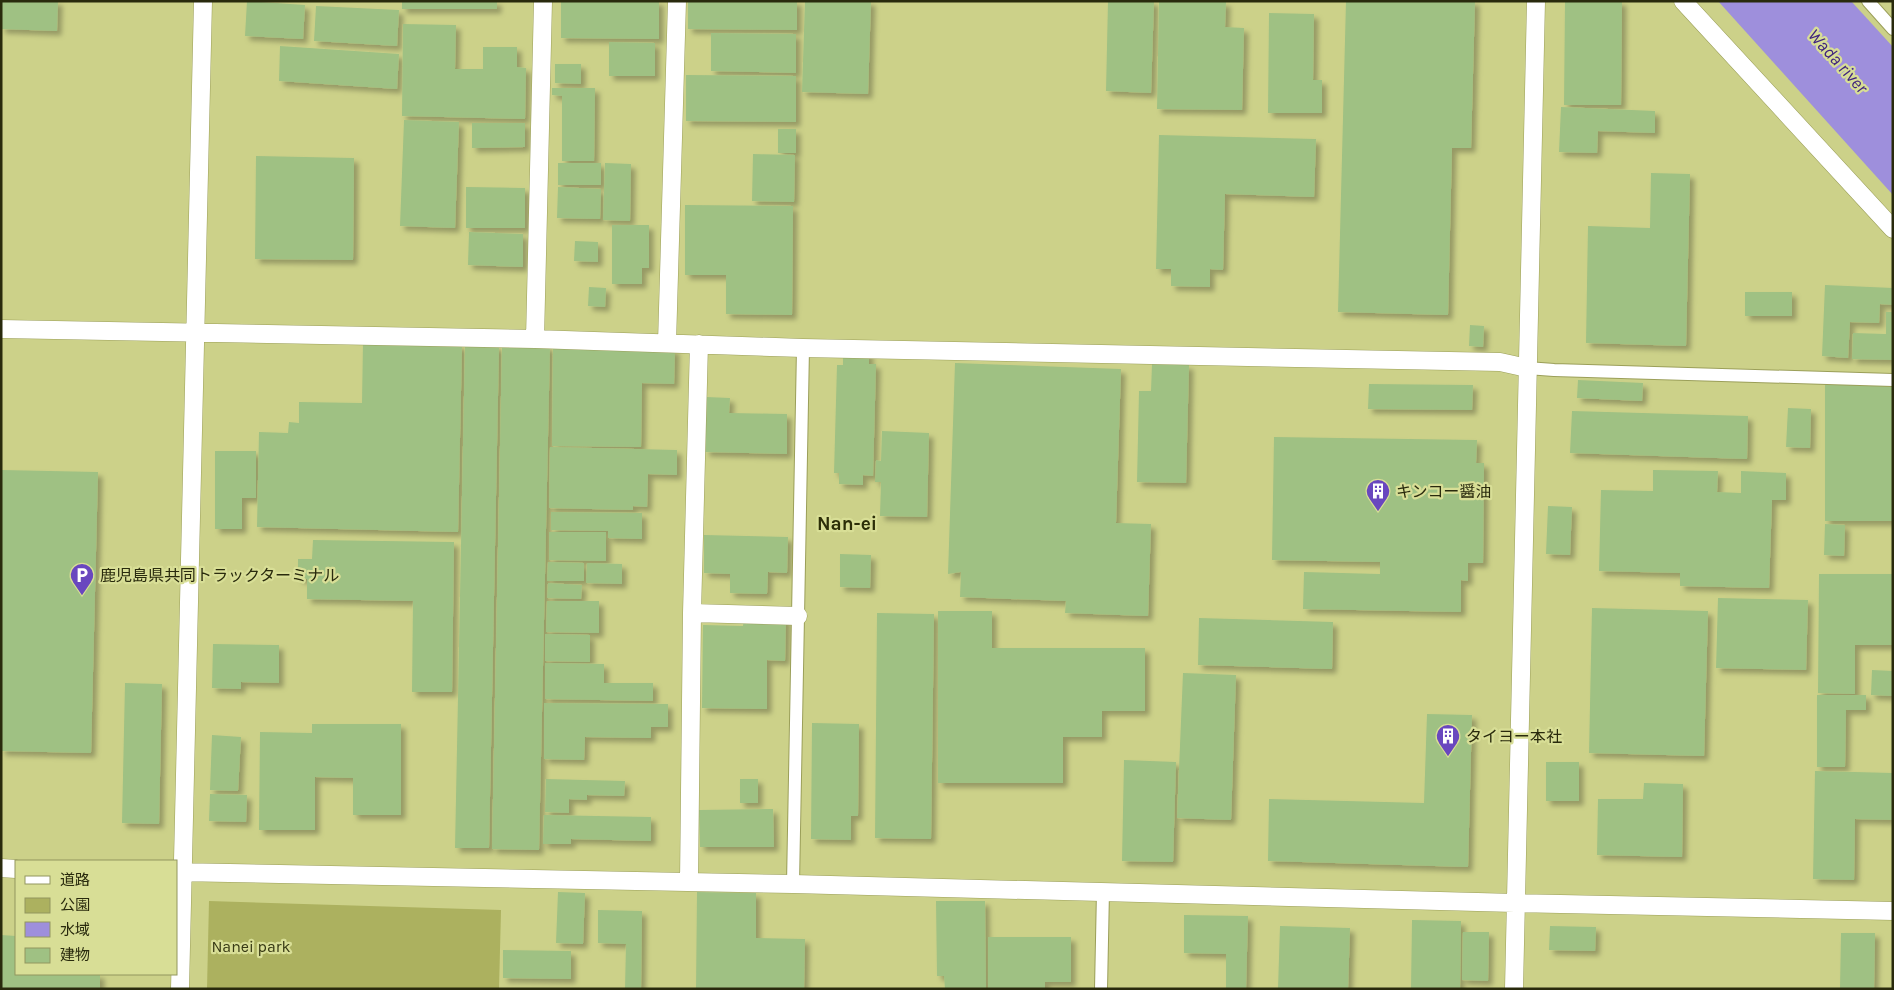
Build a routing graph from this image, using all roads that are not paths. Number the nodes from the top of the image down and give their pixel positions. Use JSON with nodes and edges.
{"nodes":[{"id":1,"x":203,"y":1,"type":"edge"},
{"id":2,"x":543,"y":1,"type":"edge"},
{"id":3,"x":677,"y":1,"type":"edge"},
{"id":4,"x":1536,"y":1,"type":"edge"},
{"id":5,"x":1684,"y":1,"type":"edge"},
{"id":6,"x":1868,"y":1,"type":"edge"},
{"id":7,"x":1893,"y":29,"type":"edge"},
{"id":8,"x":1893,"y":229,"type":"edge"},
{"id":9,"x":1,"y":329,"type":"edge"},
{"id":10,"x":195,"y":334,"type":"junction"},
{"id":11,"x":535,"y":339,"type":"junction"},
{"id":12,"x":667,"y":343,"type":"junction"},
{"id":13,"x":699,"y":344,"type":"junction"},
{"id":14,"x":803,"y":348,"type":"junction"},
{"id":15,"x":1527,"y":368,"type":"junction"},
{"id":16,"x":1893,"y":380,"type":"edge"},
{"id":17,"x":692,"y":613,"type":"junction"},
{"id":18,"x":798,"y":616,"type":"junction"},
{"id":19,"x":1,"y":868,"type":"edge"},
{"id":20,"x":15,"y":869,"type":"edge"},
{"id":21,"x":180,"y":872,"type":"edge"},
{"id":22,"x":689,"y":882,"type":"junction"},
{"id":23,"x":793,"y":884,"type":"junction"},
{"id":24,"x":1103,"y":891,"type":"junction"},
{"id":25,"x":1515,"y":903,"type":"junction"},
{"id":26,"x":1893,"y":911,"type":"edge"},
{"id":27,"x":180,"y":989,"type":"edge"},
{"id":28,"x":1101,"y":989,"type":"edge"},
{"id":29,"x":1514,"y":989,"type":"edge"}],
"edges":[{"from":1,"to":10,"type":"street"},
{"from":2,"to":11,"type":"street"},
{"from":3,"to":12,"type":"street"},
{"from":4,"to":15,"type":"street"},
{"from":5,"to":8,"type":"street"},
{"from":6,"to":7,"type":"street"},
{"from":9,"to":10,"type":"street"},
{"from":10,"to":11,"type":"street"},
{"from":10,"to":21,"type":"street"},
{"from":11,"to":12,"type":"street"},
{"from":12,"to":13,"type":"street"},
{"from":13,"to":14,"type":"street"},
{"from":13,"to":17,"type":"street"},
{"from":14,"to":15,"type":"street"},
{"from":14,"to":18,"type":"street"},
{"from":15,"to":16,"type":"street"},
{"from":15,"to":25,"type":"street"},
{"from":17,"to":18,"type":"street"},
{"from":17,"to":22,"type":"street"},
{"from":18,"to":23,"type":"street"},
{"from":19,"to":20,"type":"street"},
{"from":21,"to":22,"type":"street"},
{"from":21,"to":27,"type":"street"},
{"from":22,"to":23,"type":"street"},
{"from":23,"to":24,"type":"street"},
{"from":24,"to":25,"type":"street"},
{"from":24,"to":28,"type":"street"},
{"from":25,"to":26,"type":"street"},
{"from":25,"to":29,"type":"street"}]}
